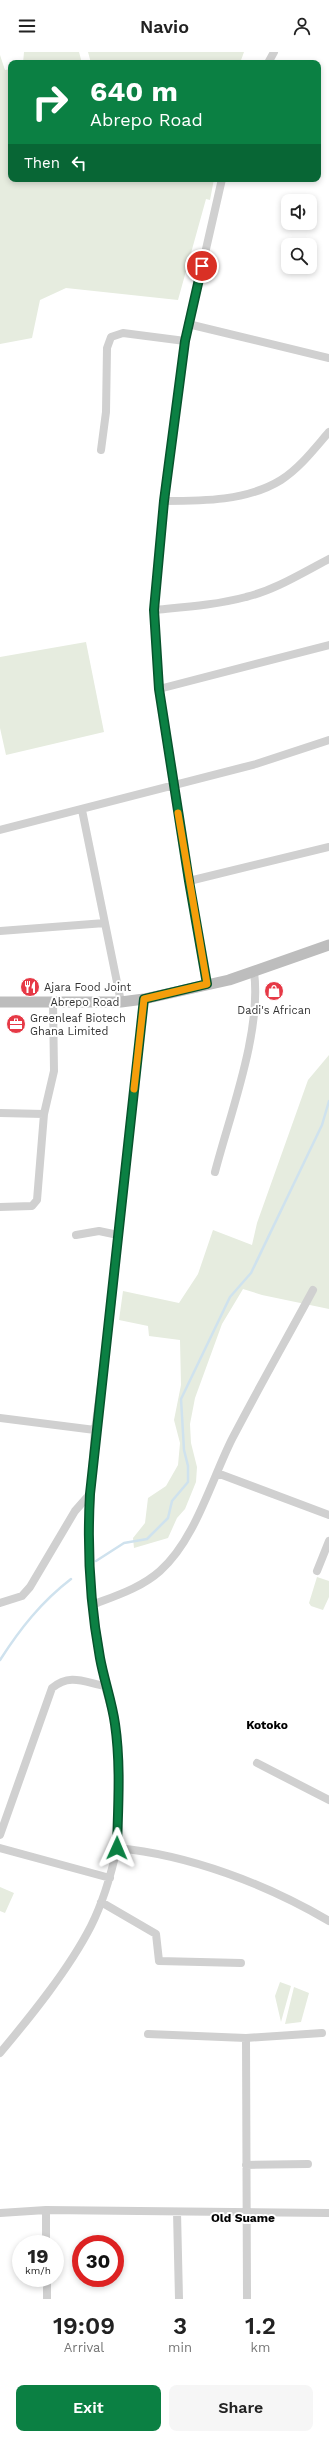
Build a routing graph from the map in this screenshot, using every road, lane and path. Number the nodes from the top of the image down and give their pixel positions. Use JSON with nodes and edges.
{"nodes":[{"id":1,"x":221,"y":182,"type":"edge"},
{"id":2,"x":188,"y":324,"type":"junction"},
{"id":3,"x":185,"y":341,"type":"junction"},
{"id":4,"x":329,"y":358,"type":"edge"},
{"id":5,"x":329,"y":432,"type":"edge"},
{"id":6,"x":102,"y":450,"type":"dead end"},
{"id":7,"x":164,"y":501,"type":"junction"},
{"id":8,"x":329,"y":559,"type":"edge"},
{"id":9,"x":154,"y":610,"type":"junction"},
{"id":10,"x":329,"y":645,"type":"edge"},
{"id":11,"x":159,"y":689,"type":"junction"},
{"id":12,"x":329,"y":740,"type":"edge"},
{"id":13,"x":174,"y":784,"type":"junction"},
{"id":14,"x":82,"y":810,"type":"junction"},
{"id":15,"x":0,"y":830,"type":"edge"},
{"id":16,"x":329,"y":847,"type":"edge"},
{"id":17,"x":189,"y":881,"type":"junction"},
{"id":18,"x":105,"y":923,"type":"junction"},
{"id":19,"x":0,"y":930,"type":"edge"},
{"id":20,"x":329,"y":945,"type":"edge"},
{"id":21,"x":254,"y":972,"type":"junction"},
{"id":22,"x":207,"y":984,"type":"junction"},
{"id":23,"x":144,"y":999,"type":"junction"},
{"id":24,"x":0,"y":1002,"type":"edge"},
{"id":25,"x":53,"y":1002,"type":"junction"},
{"id":26,"x":121,"y":1002,"type":"junction"},
{"id":27,"x":0,"y":1113,"type":"edge"},
{"id":28,"x":44,"y":1114,"type":"junction"},
{"id":29,"x":215,"y":1172,"type":"dead end"},
{"id":30,"x":0,"y":1207,"type":"edge"},
{"id":31,"x":76,"y":1234,"type":"dead end"},
{"id":32,"x":118,"y":1235,"type":"junction"},
{"id":33,"x":313,"y":1290,"type":"dead end"},
{"id":34,"x":0,"y":1418,"type":"edge"},
{"id":35,"x":95,"y":1430,"type":"junction"},
{"id":36,"x":217,"y":1473,"type":"junction"},
{"id":37,"x":90,"y":1494,"type":"junction"},
{"id":38,"x":329,"y":1515,"type":"edge"},
{"id":39,"x":329,"y":1541,"type":"edge"},
{"id":40,"x":317,"y":1571,"type":"dead end"},
{"id":41,"x":0,"y":1603,"type":"edge"},
{"id":42,"x":92,"y":1605,"type":"junction"},
{"id":43,"x":105,"y":1686,"type":"junction"},
{"id":44,"x":257,"y":1763,"type":"dead end"},
{"id":45,"x":329,"y":1800,"type":"edge"},
{"id":46,"x":0,"y":1835,"type":"edge"},
{"id":47,"x":0,"y":1848,"type":"edge"},
{"id":48,"x":117,"y":1848,"type":"junction"},
{"id":49,"x":110,"y":1878,"type":"junction"},
{"id":50,"x":101,"y":1902,"type":"junction"},
{"id":51,"x":329,"y":1921,"type":"edge"},
{"id":52,"x":241,"y":1963,"type":"dead end"},
{"id":53,"x":322,"y":2033,"type":"dead end"},
{"id":54,"x":148,"y":2034,"type":"dead end"},
{"id":55,"x":246,"y":2038,"type":"junction"},
{"id":56,"x":0,"y":2053,"type":"edge"},
{"id":57,"x":308,"y":2164,"type":"dead end"},
{"id":58,"x":246,"y":2165,"type":"junction"},
{"id":59,"x":46,"y":2210,"type":"junction"},
{"id":60,"x":177,"y":2212,"type":"junction"},
{"id":61,"x":246,"y":2212,"type":"junction"},
{"id":62,"x":0,"y":2213,"type":"edge"},
{"id":63,"x":329,"y":2213,"type":"edge"},
{"id":64,"x":46,"y":2235,"type":"edge"},
{"id":65,"x":47,"y":2287,"type":"edge"},
{"id":66,"x":47,"y":2299,"type":"edge"},
{"id":67,"x":179,"y":2299,"type":"edge"},
{"id":68,"x":247,"y":2299,"type":"edge"}],
"edges":[{"from":1,"to":2,"type":"street"},
{"from":2,"to":3,"type":"street"},
{"from":2,"to":4,"type":"street"},
{"from":3,"to":6,"type":"street"},
{"from":3,"to":7,"type":"street"},
{"from":5,"to":7,"type":"street"},
{"from":7,"to":9,"type":"street"},
{"from":8,"to":9,"type":"street"},
{"from":9,"to":11,"type":"street"},
{"from":10,"to":11,"type":"street"},
{"from":11,"to":13,"type":"street"},
{"from":12,"to":13,"type":"street"},
{"from":13,"to":14,"type":"street"},
{"from":13,"to":17,"type":"street"},
{"from":14,"to":15,"type":"street"},
{"from":14,"to":18,"type":"street"},
{"from":16,"to":17,"type":"street"},
{"from":17,"to":22,"type":"street"},
{"from":18,"to":19,"type":"street"},
{"from":18,"to":26,"type":"street"},
{"from":20,"to":21,"type":"main road","name":"Abrepo Road"},
{"from":21,"to":22,"type":"main road","name":"Abrepo Road"},
{"from":21,"to":29,"type":"street"},
{"from":22,"to":23,"type":"main road","name":"Abrepo Road"},
{"from":23,"to":26,"type":"main road","name":"Abrepo Road"},
{"from":23,"to":32,"type":"street"},
{"from":24,"to":25,"type":"main road","name":"Abrepo Road"},
{"from":25,"to":26,"type":"main road","name":"Abrepo Road"},
{"from":25,"to":28,"type":"street"},
{"from":27,"to":28,"type":"street"},
{"from":28,"to":30,"type":"street"},
{"from":31,"to":32,"type":"street"},
{"from":32,"to":35,"type":"street"},
{"from":33,"to":36,"type":"street"},
{"from":34,"to":35,"type":"street"},
{"from":35,"to":37,"type":"street"},
{"from":36,"to":38,"type":"street"},
{"from":36,"to":42,"type":"street"},
{"from":37,"to":41,"type":"street"},
{"from":37,"to":42,"type":"street"},
{"from":39,"to":40,"type":"street"},
{"from":42,"to":43,"type":"street"},
{"from":43,"to":46,"type":"street"},
{"from":43,"to":48,"type":"street"},
{"from":44,"to":45,"type":"street"},
{"from":47,"to":49,"type":"street"},
{"from":48,"to":49,"type":"street"},
{"from":48,"to":51,"type":"street"},
{"from":49,"to":50,"type":"street"},
{"from":50,"to":52,"type":"street"},
{"from":50,"to":56,"type":"street"},
{"from":53,"to":55,"type":"street"},
{"from":54,"to":55,"type":"street"},
{"from":55,"to":58,"type":"street"},
{"from":57,"to":58,"type":"street"},
{"from":58,"to":61,"type":"street"},
{"from":59,"to":60,"type":"street"},
{"from":59,"to":62,"type":"street"},
{"from":59,"to":64,"type":"street"},
{"from":60,"to":61,"type":"street"},
{"from":60,"to":67,"type":"street"},
{"from":61,"to":63,"type":"street"},
{"from":61,"to":68,"type":"street"},
{"from":65,"to":66,"type":"street"}]}
